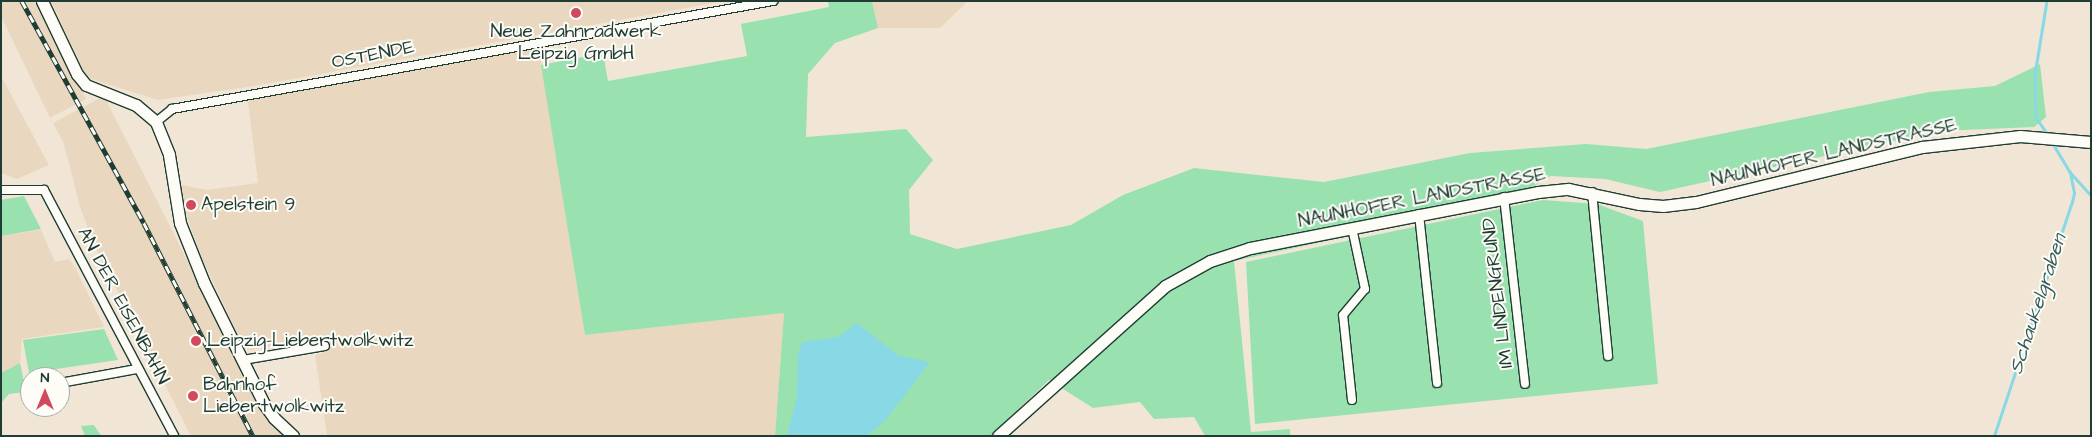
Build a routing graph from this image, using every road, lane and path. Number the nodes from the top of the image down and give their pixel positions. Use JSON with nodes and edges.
{"nodes":[{"id":1,"x":42,"y":1,"type":"edge"},
{"id":2,"x":773,"y":1,"type":"edge"},
{"id":3,"x":156,"y":122,"type":"junction"},
{"id":4,"x":2091,"y":142,"type":"edge"},
{"id":5,"x":1,"y":190,"type":"edge"},
{"id":6,"x":1592,"y":192,"type":"junction"},
{"id":7,"x":1504,"y":197,"type":"junction"},
{"id":8,"x":1419,"y":214,"type":"junction"},
{"id":9,"x":1352,"y":228,"type":"junction"},
{"id":10,"x":325,"y":346,"type":"dead end"},
{"id":11,"x":1608,"y":356,"type":"dead end"},
{"id":12,"x":243,"y":360,"type":"junction"},
{"id":13,"x":137,"y":369,"type":"junction"},
{"id":14,"x":70,"y":381,"type":"edge"},
{"id":15,"x":1437,"y":383,"type":"dead end"},
{"id":16,"x":1525,"y":384,"type":"dead end"},
{"id":17,"x":1352,"y":400,"type":"dead end"},
{"id":18,"x":174,"y":436,"type":"edge"},
{"id":19,"x":294,"y":436,"type":"edge"},
{"id":20,"x":998,"y":436,"type":"edge"}],
"edges":[{"from":1,"to":3,"type":"street"},
{"from":2,"to":3,"type":"street","name":"OSTENDE"},
{"from":3,"to":12,"type":"street"},
{"from":4,"to":6,"type":"street","name":"NAUNHOFER LANDSTRASSE"},
{"from":5,"to":13,"type":"street","name":"AN DER EISENBAHN"},
{"from":6,"to":7,"type":"street","name":"NAUNHOFER LANDSTRASSE"},
{"from":6,"to":11,"type":"street"},
{"from":7,"to":8,"type":"street","name":"NAUNHOFER LANDSTRASSE"},
{"from":7,"to":16,"type":"street","name":"IM LINDENGRUND"},
{"from":8,"to":9,"type":"street","name":"NAUNHOFER LANDSTRASSE"},
{"from":8,"to":15,"type":"street"},
{"from":9,"to":17,"type":"street"},
{"from":9,"to":20,"type":"street","name":"NAUNHOFER LANDSTRASSE"},
{"from":10,"to":12,"type":"street"},
{"from":12,"to":19,"type":"street"},
{"from":13,"to":14,"type":"street"},
{"from":13,"to":18,"type":"street","name":"AN DER EISENBAHN"}]}
